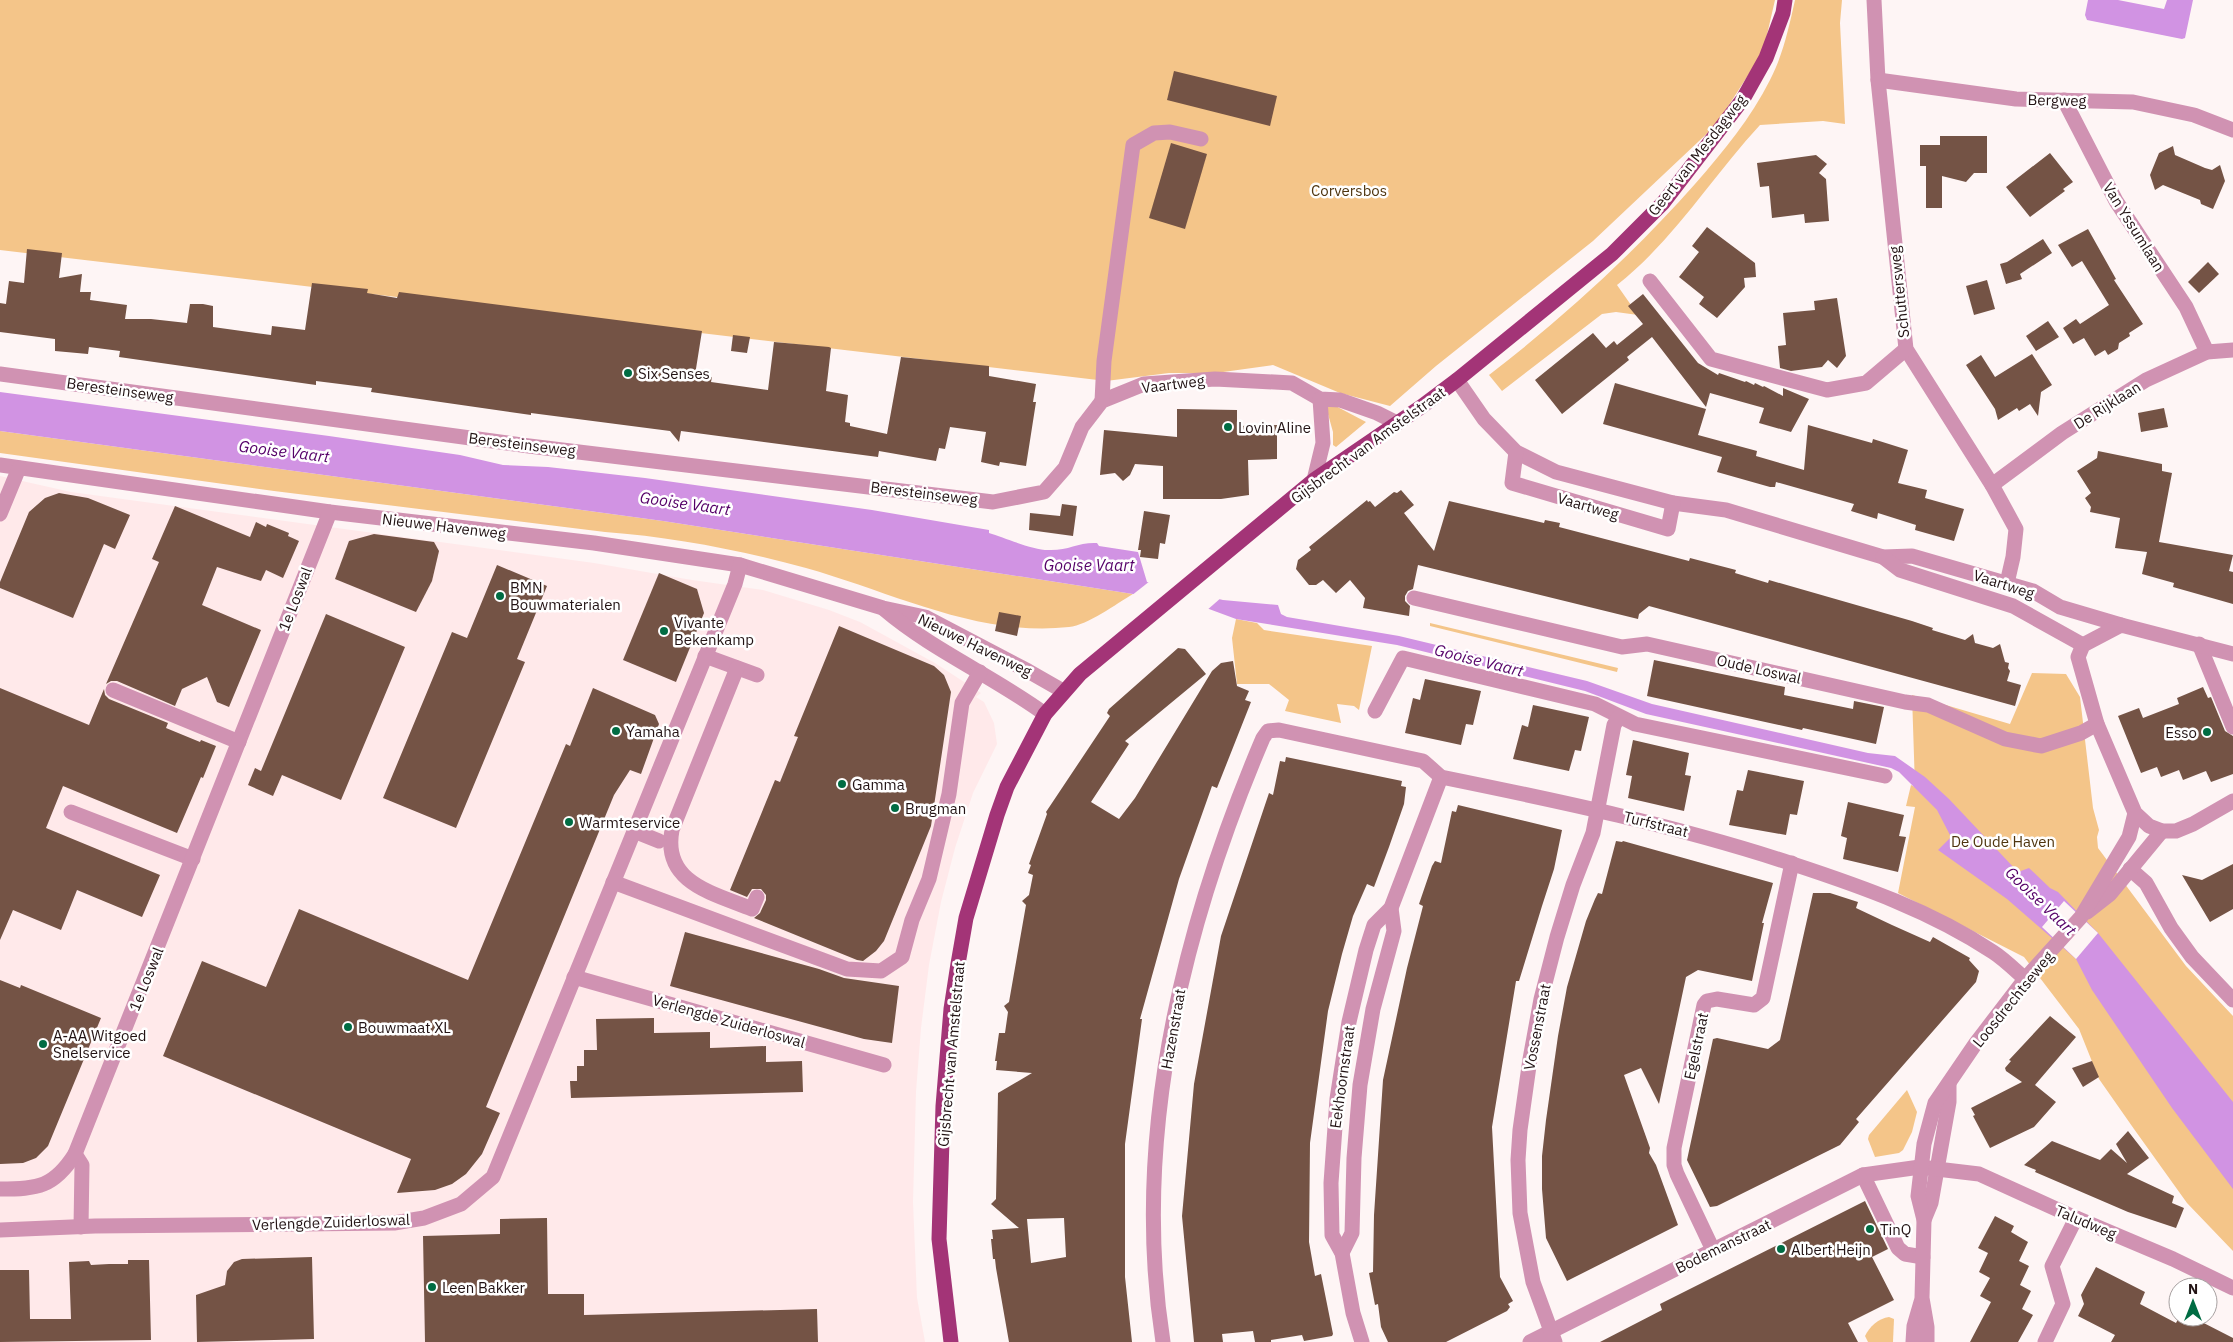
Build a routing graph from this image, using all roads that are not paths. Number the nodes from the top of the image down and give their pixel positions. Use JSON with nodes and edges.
{"nodes":[{"id":1,"x":1785,"y":0,"type":"edge"},
{"id":2,"x":1874,"y":0,"type":"edge"},
{"id":3,"x":1878,"y":80,"type":"junction"},
{"id":4,"x":2064,"y":100,"type":"junction"},
{"id":5,"x":2233,"y":130,"type":"edge"},
{"id":6,"x":1200,"y":139,"type":"dead end"},
{"id":7,"x":1650,"y":282,"type":"dead end"},
{"id":8,"x":1906,"y":349,"type":"junction"},
{"id":9,"x":2233,"y":350,"type":"edge"},
{"id":10,"x":2207,"y":352,"type":"junction"},
{"id":11,"x":0,"y":374,"type":"edge"},
{"id":12,"x":1457,"y":380,"type":"junction"},
{"id":13,"x":1320,"y":399,"type":"junction"},
{"id":14,"x":1102,"y":401,"type":"junction"},
{"id":15,"x":1397,"y":423,"type":"junction"},
{"id":16,"x":1516,"y":452,"type":"junction"},
{"id":17,"x":0,"y":465,"type":"edge"},
{"id":18,"x":19,"y":468,"type":"junction"},
{"id":19,"x":1314,"y":480,"type":"junction"},
{"id":20,"x":1992,"y":485,"type":"junction"},
{"id":21,"x":1673,"y":503,"type":"junction"},
{"id":22,"x":330,"y":512,"type":"junction"},
{"id":23,"x":0,"y":514,"type":"edge"},
{"id":24,"x":1883,"y":557,"type":"junction"},
{"id":25,"x":740,"y":565,"type":"junction"},
{"id":26,"x":2007,"y":583,"type":"junction"},
{"id":27,"x":1414,"y":598,"type":"dead end"},
{"id":28,"x":883,"y":608,"type":"junction"},
{"id":29,"x":2121,"y":624,"type":"junction"},
{"id":30,"x":2199,"y":644,"type":"junction"},
{"id":31,"x":2082,"y":645,"type":"junction"},
{"id":32,"x":2233,"y":654,"type":"edge"},
{"id":33,"x":705,"y":656,"type":"junction"},
{"id":34,"x":737,"y":668,"type":"junction"},
{"id":35,"x":757,"y":675,"type":"dead end"},
{"id":36,"x":977,"y":678,"type":"junction"},
{"id":37,"x":113,"y":690,"type":"dead end"},
{"id":38,"x":1063,"y":691,"type":"junction"},
{"id":39,"x":1375,"y":711,"type":"dead end"},
{"id":40,"x":1045,"y":714,"type":"junction"},
{"id":41,"x":1619,"y":717,"type":"junction"},
{"id":42,"x":2097,"y":724,"type":"junction"},
{"id":43,"x":2233,"y":727,"type":"edge"},
{"id":44,"x":1268,"y":731,"type":"joint"},
{"id":45,"x":239,"y":742,"type":"junction"},
{"id":46,"x":1885,"y":776,"type":"dead end"},
{"id":47,"x":1441,"y":777,"type":"junction"},
{"id":48,"x":2233,"y":801,"type":"edge"},
{"id":49,"x":1597,"y":811,"type":"junction"},
{"id":50,"x":71,"y":812,"type":"dead end"},
{"id":51,"x":2135,"y":813,"type":"junction"},
{"id":52,"x":634,"y":831,"type":"junction"},
{"id":53,"x":2162,"y":831,"type":"junction"},
{"id":54,"x":659,"y":841,"type":"dead end"},
{"id":55,"x":193,"y":859,"type":"junction"},
{"id":56,"x":1792,"y":863,"type":"junction"},
{"id":57,"x":2130,"y":870,"type":"junction"},
{"id":58,"x":613,"y":882,"type":"junction"},
{"id":59,"x":758,"y":897,"type":"dead end"},
{"id":60,"x":1391,"y":908,"type":"junction"},
{"id":61,"x":2081,"y":917,"type":"junction"},
{"id":62,"x":574,"y":977,"type":"junction"},
{"id":63,"x":2025,"y":978,"type":"junction"},
{"id":64,"x":2233,"y":1000,"type":"edge"},
{"id":65,"x":884,"y":1065,"type":"dead end"},
{"id":66,"x":1948,"y":1084,"type":"junction"},
{"id":67,"x":75,"y":1154,"type":"junction"},
{"id":68,"x":1920,"y":1167,"type":"junction"},
{"id":69,"x":1936,"y":1168,"type":"junction"},
{"id":70,"x":1862,"y":1175,"type":"junction"},
{"id":71,"x":0,"y":1189,"type":"edge"},
{"id":72,"x":2076,"y":1218,"type":"junction"},
{"id":73,"x":1924,"y":1220,"type":"junction"},
{"id":74,"x":81,"y":1227,"type":"junction"},
{"id":75,"x":0,"y":1230,"type":"edge"},
{"id":76,"x":1713,"y":1250,"type":"junction"},
{"id":77,"x":1342,"y":1253,"type":"junction"},
{"id":78,"x":1923,"y":1256,"type":"junction"},
{"id":79,"x":2233,"y":1288,"type":"edge"},
{"id":80,"x":1922,"y":1298,"type":"junction"},
{"id":81,"x":1552,"y":1337,"type":"edge"},
{"id":82,"x":951,"y":1342,"type":"edge"},
{"id":83,"x":1163,"y":1342,"type":"edge"},
{"id":84,"x":1362,"y":1342,"type":"edge"},
{"id":85,"x":1530,"y":1342,"type":"edge"},
{"id":86,"x":1913,"y":1342,"type":"edge"},
{"id":87,"x":1927,"y":1342,"type":"edge"},
{"id":88,"x":2045,"y":1342,"type":"edge"}],
"edges":[{"from":1,"to":12,"type":"main road","name":"Geert van Mesdagweg"},
{"from":2,"to":3,"type":"street","name":"Schuttersweg"},
{"from":3,"to":4,"type":"street","name":"Bergweg"},
{"from":3,"to":8,"type":"street","name":"Schuttersweg"},
{"from":4,"to":5,"type":"street","name":"Bergweg"},
{"from":4,"to":10,"type":"street","name":"Van Yssumlaan"},
{"from":6,"to":14,"type":"street"},
{"from":7,"to":8,"type":"street"},
{"from":8,"to":20,"type":"street","name":"Schuttersweg"},
{"from":9,"to":10,"type":"street","name":"De Rijklaan"},
{"from":10,"to":20,"type":"street","name":"De Rijklaan"},
{"from":11,"to":14,"type":"street","name":"Beresteinseweg"},
{"from":12,"to":15,"type":"main road","name":"Gijsbrecht van Amstelstraat"},
{"from":12,"to":16,"type":"street","name":"Vaartweg"},
{"from":13,"to":14,"type":"street","name":"Vaartweg"},
{"from":13,"to":15,"type":"street","name":"Vaartweg"},
{"from":13,"to":19,"type":"street"},
{"from":15,"to":19,"type":"main road","name":"Gijsbrecht van Amstelstraat"},
{"from":16,"to":21,"type":"street","name":"Vaartweg"},
{"from":16,"to":21,"type":"street","name":"Vaartweg"},
{"from":17,"to":18,"type":"street","name":"Nieuwe Havenweg"},
{"from":18,"to":22,"type":"street","name":"Nieuwe Havenweg"},
{"from":18,"to":23,"type":"street"},
{"from":19,"to":38,"type":"main road","name":"Gijsbrecht van Amstelstraat"},
{"from":20,"to":26,"type":"street","name":"Schuttersweg"},
{"from":21,"to":24,"type":"street","name":"Vaartweg"},
{"from":22,"to":25,"type":"street","name":"Nieuwe Havenweg"},
{"from":22,"to":45,"type":"street","name":"1e Loswal"},
{"from":24,"to":26,"type":"street","name":"Vaartweg"},
{"from":24,"to":31,"type":"street","name":"Vaartweg"},
{"from":25,"to":28,"type":"street","name":"Nieuwe Havenweg"},
{"from":25,"to":33,"type":"street","name":"Verlengde Zuiderloswal"},
{"from":26,"to":29,"type":"street","name":"Vaartweg"},
{"from":27,"to":42,"type":"street","name":"Oude Loswal"},
{"from":28,"to":36,"type":"street","name":"Nieuwe Havenweg"},
{"from":28,"to":38,"type":"street","name":"Nieuwe Havenweg"},
{"from":29,"to":30,"type":"street","name":"Vaartweg"},
{"from":29,"to":31,"type":"street"},
{"from":30,"to":32,"type":"street","name":"Vaartweg"},
{"from":30,"to":43,"type":"street"},
{"from":31,"to":42,"type":"street"},
{"from":33,"to":34,"type":"street"},
{"from":33,"to":52,"type":"street","name":"Verlengde Zuiderloswal"},
{"from":34,"to":35,"type":"street"},
{"from":34,"to":59,"type":"street"},
{"from":36,"to":40,"type":"street","name":"Nieuwe Havenweg"},
{"from":36,"to":58,"type":"street"},
{"from":37,"to":45,"type":"street"},
{"from":38,"to":40,"type":"main road","name":"Gijsbrecht van Amstelstraat"},
{"from":39,"to":41,"type":"street"},
{"from":40,"to":82,"type":"main road","name":"Gijsbrecht van Amstelstraat"},
{"from":41,"to":46,"type":"street"},
{"from":41,"to":49,"type":"street","name":"Vossenstraat"},
{"from":42,"to":51,"type":"street"},
{"from":44,"to":47,"type":"street","name":"Turfstraat"},
{"from":44,"to":83,"type":"street","name":"Hazenstraat"},
{"from":45,"to":55,"type":"street","name":"1e Loswal"},
{"from":47,"to":49,"type":"street","name":"Turfstraat"},
{"from":47,"to":60,"type":"street","name":"Eekhoornstraat"},
{"from":48,"to":53,"type":"street"},
{"from":49,"to":56,"type":"street","name":"Turfstraat"},
{"from":49,"to":81,"type":"street","name":"Vossenstraat"},
{"from":50,"to":55,"type":"street"},
{"from":51,"to":53,"type":"street"},
{"from":51,"to":61,"type":"street","name":"Loosdrechtseweg"},
{"from":52,"to":54,"type":"street"},
{"from":52,"to":58,"type":"street","name":"Verlengde Zuiderloswal"},
{"from":53,"to":57,"type":"street","name":"Loosdrechtseweg"},
{"from":55,"to":67,"type":"street","name":"1e Loswal"},
{"from":56,"to":63,"type":"street","name":"Turfstraat"},
{"from":56,"to":76,"type":"street","name":"Egelstraat"},
{"from":57,"to":61,"type":"street","name":"Loosdrechtseweg"},
{"from":57,"to":64,"type":"street"},
{"from":58,"to":62,"type":"street","name":"Verlengde Zuiderloswal"},
{"from":60,"to":77,"type":"street","name":"Eekhoornstraat"},
{"from":60,"to":77,"type":"street","name":"Eekhoornstraat"},
{"from":61,"to":63,"type":"street","name":"Loosdrechtseweg"},
{"from":62,"to":65,"type":"street","name":"Verlengde Zuiderloswal"},
{"from":62,"to":74,"type":"street","name":"Verlengde Zuiderloswal"},
{"from":63,"to":66,"type":"street","name":"Loosdrechtseweg"},
{"from":66,"to":68,"type":"street","name":"Loosdrechtseweg"},
{"from":66,"to":69,"type":"street","name":"Loosdrechtseweg"},
{"from":67,"to":71,"type":"street","name":"1e Loswal"},
{"from":67,"to":74,"type":"street"},
{"from":68,"to":69,"type":"street","name":"Taludweg"},
{"from":68,"to":70,"type":"street","name":"Bodemanstraat"},
{"from":68,"to":73,"type":"street","name":"Loosdrechtseweg"},
{"from":69,"to":72,"type":"street","name":"Taludweg"},
{"from":69,"to":73,"type":"street","name":"Loosdrechtseweg"},
{"from":70,"to":76,"type":"street","name":"Bodemanstraat"},
{"from":70,"to":78,"type":"street"},
{"from":72,"to":79,"type":"street","name":"Taludweg"},
{"from":72,"to":88,"type":"street"},
{"from":73,"to":78,"type":"street","name":"Loosdrechtseweg"},
{"from":74,"to":75,"type":"street","name":"Verlengde Zuiderloswal"},
{"from":76,"to":81,"type":"street","name":"Bodemanstraat"},
{"from":77,"to":84,"type":"street","name":"Eekhoornstraat"},
{"from":78,"to":80,"type":"street","name":"Loosdrechtseweg"},
{"from":80,"to":86,"type":"street","name":"Loosdrechtseweg"},
{"from":80,"to":87,"type":"street","name":"Loosdrechtseweg"},
{"from":81,"to":85,"type":"street","name":"Bodemanstraat"}]}
